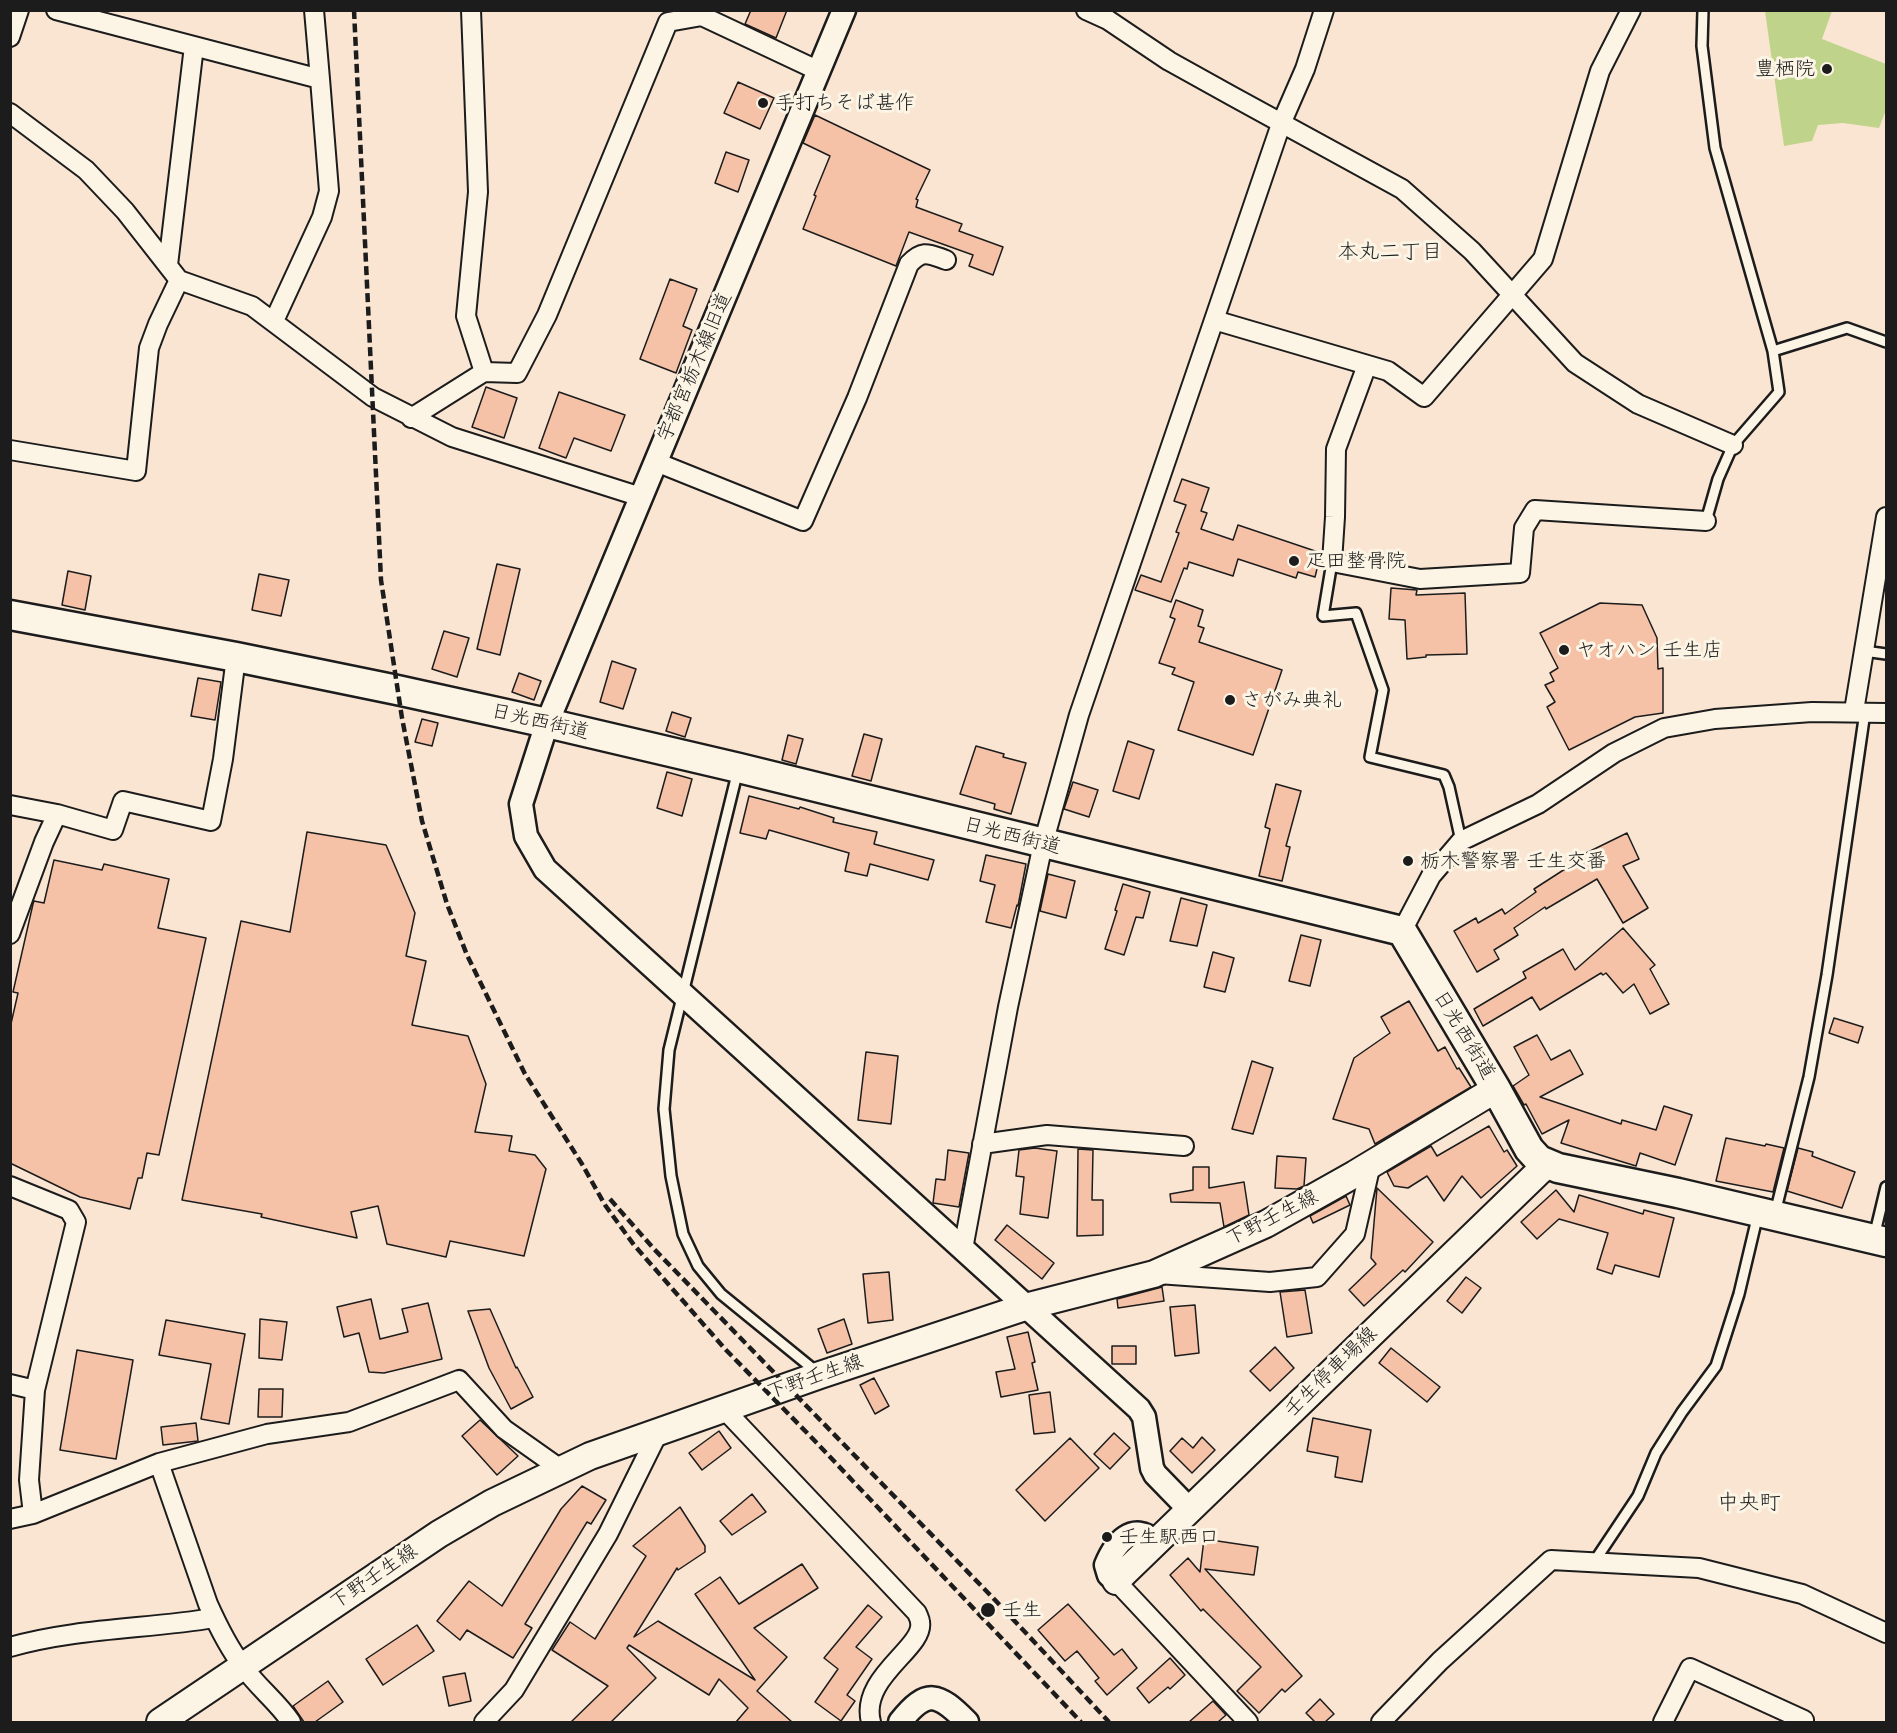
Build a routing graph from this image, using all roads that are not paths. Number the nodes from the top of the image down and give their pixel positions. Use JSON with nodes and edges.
{"nodes":[{"id":1,"x":19,"y":10,"type":"edge"},
{"id":2,"x":56,"y":10,"type":"edge"},
{"id":3,"x":314,"y":10,"type":"edge"},
{"id":4,"x":471,"y":10,"type":"edge"},
{"id":5,"x":844,"y":10,"type":"edge"},
{"id":6,"x":1086,"y":10,"type":"edge"},
{"id":7,"x":1324,"y":10,"type":"edge"},
{"id":8,"x":1630,"y":10,"type":"edge"},
{"id":9,"x":1702,"y":10,"type":"edge"},
{"id":10,"x":1111,"y":15,"type":"edge"},
{"id":11,"x":10,"y":37,"type":"edge"},
{"id":12,"x":194,"y":46,"type":"junction"},
{"id":13,"x":819,"y":71,"type":"junction"},
{"id":14,"x":320,"y":79,"type":"junction"},
{"id":15,"x":10,"y":113,"type":"edge"},
{"id":16,"x":1281,"y":124,"type":"junction"},
{"id":17,"x":946,"y":260,"type":"dead end"},
{"id":18,"x":174,"y":272,"type":"junction"},
{"id":19,"x":1511,"y":296,"type":"junction"},
{"id":20,"x":1214,"y":320,"type":"junction"},
{"id":21,"x":274,"y":321,"type":"junction"},
{"id":22,"x":1887,"y":342,"type":"edge"},
{"id":23,"x":1773,"y":351,"type":"junction"},
{"id":24,"x":1367,"y":365,"type":"junction"},
{"id":25,"x":484,"y":372,"type":"junction"},
{"id":26,"x":411,"y":418,"type":"junction"},
{"id":27,"x":1733,"y":445,"type":"junction"},
{"id":28,"x":10,"y":450,"type":"edge"},
{"id":29,"x":656,"y":462,"type":"junction"},
{"id":30,"x":641,"y":497,"type":"junction"},
{"id":31,"x":1887,"y":517,"type":"edge"},
{"id":32,"x":1706,"y":522,"type":"joint"},
{"id":33,"x":1332,"y":562,"type":"junction"},
{"id":34,"x":10,"y":615,"type":"edge"},
{"id":35,"x":1864,"y":651,"type":"junction"},
{"id":36,"x":1887,"y":654,"type":"edge"},
{"id":37,"x":236,"y":657,"type":"junction"},
{"id":38,"x":1860,"y":712,"type":"junction"},
{"id":39,"x":1887,"y":713,"type":"edge"},
{"id":40,"x":547,"y":723,"type":"junction"},
{"id":41,"x":738,"y":768,"type":"junction"},
{"id":42,"x":10,"y":805,"type":"edge"},
{"id":43,"x":57,"y":814,"type":"junction"},
{"id":44,"x":1461,"y":841,"type":"junction"},
{"id":45,"x":1043,"y":844,"type":"junction"},
{"id":46,"x":1402,"y":931,"type":"junction"},
{"id":47,"x":10,"y":934,"type":"edge"},
{"id":48,"x":683,"y":996,"type":"junction"},
{"id":49,"x":1496,"y":1089,"type":"junction"},
{"id":50,"x":982,"y":1144,"type":"junction"},
{"id":51,"x":1184,"y":1146,"type":"dead end"},
{"id":52,"x":1371,"y":1164,"type":"junction"},
{"id":53,"x":1546,"y":1164,"type":"junction"},
{"id":54,"x":10,"y":1186,"type":"edge"},
{"id":55,"x":1887,"y":1187,"type":"edge"},
{"id":56,"x":1766,"y":1214,"type":"junction"},
{"id":57,"x":1880,"y":1240,"type":"edge"},
{"id":58,"x":963,"y":1249,"type":"junction"},
{"id":59,"x":1154,"y":1274,"type":"junction"},
{"id":60,"x":1025,"y":1307,"type":"junction"},
{"id":61,"x":820,"y":1375,"type":"junction"},
{"id":62,"x":10,"y":1384,"type":"edge"},
{"id":63,"x":35,"y":1390,"type":"junction"},
{"id":64,"x":724,"y":1409,"type":"junction"},
{"id":65,"x":659,"y":1431,"type":"junction"},
{"id":66,"x":159,"y":1463,"type":"junction"},
{"id":67,"x":562,"y":1470,"type":"junction"},
{"id":68,"x":1189,"y":1509,"type":"junction"},
{"id":69,"x":33,"y":1514,"type":"junction"},
{"id":70,"x":10,"y":1519,"type":"edge"},
{"id":71,"x":1594,"y":1562,"type":"junction"},
{"id":72,"x":1116,"y":1581,"type":"joint"},
{"id":73,"x":214,"y":1618,"type":"junction"},
{"id":74,"x":1887,"y":1633,"type":"edge"},
{"id":75,"x":10,"y":1647,"type":"edge"},
{"id":76,"x":242,"y":1666,"type":"junction"},
{"id":77,"x":160,"y":1722,"type":"edge"},
{"id":78,"x":291,"y":1722,"type":"edge"},
{"id":79,"x":484,"y":1722,"type":"edge"},
{"id":80,"x":871,"y":1722,"type":"edge"},
{"id":81,"x":900,"y":1722,"type":"edge"},
{"id":82,"x":967,"y":1722,"type":"edge"},
{"id":83,"x":1248,"y":1722,"type":"edge"},
{"id":84,"x":1381,"y":1722,"type":"edge"},
{"id":85,"x":1663,"y":1722,"type":"edge"},
{"id":86,"x":1803,"y":1722,"type":"edge"}],
"edges":[{"from":1,"to":11,"type":"street"},
{"from":2,"to":12,"type":"street"},
{"from":3,"to":14,"type":"street"},
{"from":4,"to":25,"type":"street"},
{"from":5,"to":13,"type":"street","name":"宇都宮栃木線旧道"},
{"from":6,"to":10,"type":"street"},
{"from":7,"to":16,"type":"street"},
{"from":8,"to":19,"type":"street"},
{"from":9,"to":23,"type":"lane"},
{"from":10,"to":16,"type":"street"},
{"from":12,"to":14,"type":"street"},
{"from":12,"to":18,"type":"street"},
{"from":13,"to":25,"type":"street"},
{"from":13,"to":29,"type":"street","name":"宇都宮栃木線旧道"},
{"from":14,"to":21,"type":"street"},
{"from":15,"to":18,"type":"street"},
{"from":16,"to":19,"type":"street"},
{"from":16,"to":20,"type":"street"},
{"from":17,"to":29,"type":"street"},
{"from":18,"to":21,"type":"street"},
{"from":18,"to":28,"type":"street"},
{"from":19,"to":24,"type":"street"},
{"from":19,"to":27,"type":"street"},
{"from":20,"to":24,"type":"street"},
{"from":20,"to":45,"type":"street"},
{"from":21,"to":26,"type":"street"},
{"from":22,"to":23,"type":"lane"},
{"from":23,"to":27,"type":"lane"},
{"from":24,"to":33,"type":"street"},
{"from":25,"to":26,"type":"street"},
{"from":26,"to":30,"type":"street"},
{"from":27,"to":32,"type":"lane"},
{"from":29,"to":30,"type":"street","name":"宇都宮栃木線旧道"},
{"from":30,"to":40,"type":"street","name":"宇都宮栃木線旧道"},
{"from":31,"to":35,"type":"street"},
{"from":32,"to":33,"type":"street"},
{"from":33,"to":44,"type":"lane"},
{"from":34,"to":37,"type":"main road","name":"日光西街道"},
{"from":35,"to":36,"type":"lane"},
{"from":35,"to":38,"type":"street"},
{"from":37,"to":40,"type":"main road","name":"日光西街道"},
{"from":37,"to":43,"type":"street"},
{"from":38,"to":39,"type":"street"},
{"from":38,"to":44,"type":"street"},
{"from":38,"to":56,"type":"lane"},
{"from":40,"to":41,"type":"main road","name":"日光西街道"},
{"from":40,"to":48,"type":"street","name":"宇都宮栃木線旧道"},
{"from":41,"to":45,"type":"main road","name":"日光西街道"},
{"from":41,"to":48,"type":"lane"},
{"from":42,"to":43,"type":"street"},
{"from":43,"to":47,"type":"street"},
{"from":44,"to":46,"type":"street"},
{"from":45,"to":46,"type":"main road","name":"日光西街道"},
{"from":45,"to":50,"type":"street"},
{"from":46,"to":49,"type":"main road","name":"日光西街道"},
{"from":48,"to":58,"type":"street","name":"宇都宮栃木線旧道"},
{"from":48,"to":61,"type":"lane"},
{"from":49,"to":52,"type":"main road","name":"下野壬生線"},
{"from":49,"to":53,"type":"main road","name":"日光西街道"},
{"from":50,"to":51,"type":"street"},
{"from":50,"to":58,"type":"street"},
{"from":52,"to":59,"type":"main road","name":"下野壬生線"},
{"from":52,"to":59,"type":"street"},
{"from":53,"to":56,"type":"main road"},
{"from":53,"to":68,"type":"main road","name":"壬生停車場線"},
{"from":54,"to":63,"type":"street"},
{"from":55,"to":57,"type":"lane"},
{"from":56,"to":57,"type":"main road"},
{"from":56,"to":71,"type":"lane"},
{"from":58,"to":60,"type":"street","name":"宇都宮栃木線旧道"},
{"from":59,"to":60,"type":"main road","name":"下野壬生線"},
{"from":60,"to":61,"type":"main road","name":"下野壬生線"},
{"from":60,"to":68,"type":"street","name":"宇都宮栃木線旧道"},
{"from":61,"to":64,"type":"main road","name":"下野壬生線"},
{"from":62,"to":63,"type":"street"},
{"from":63,"to":69,"type":"street"},
{"from":64,"to":65,"type":"main road","name":"下野壬生線"},
{"from":64,"to":80,"type":"street"},
{"from":65,"to":67,"type":"main road","name":"下野壬生線"},
{"from":65,"to":79,"type":"street"},
{"from":66,"to":67,"type":"street"},
{"from":66,"to":69,"type":"street"},
{"from":66,"to":73,"type":"street"},
{"from":67,"to":76,"type":"main road","name":"下野壬生線"},
{"from":68,"to":72,"type":"main road","name":"壬生停車場線"},
{"from":69,"to":70,"type":"street"},
{"from":71,"to":74,"type":"street"},
{"from":71,"to":84,"type":"street"},
{"from":72,"to":83,"type":"street"},
{"from":73,"to":75,"type":"street"},
{"from":73,"to":76,"type":"street"},
{"from":76,"to":77,"type":"main road","name":"下野壬生線"},
{"from":76,"to":78,"type":"street"},
{"from":81,"to":82,"type":"street"},
{"from":85,"to":86,"type":"street"}]}
